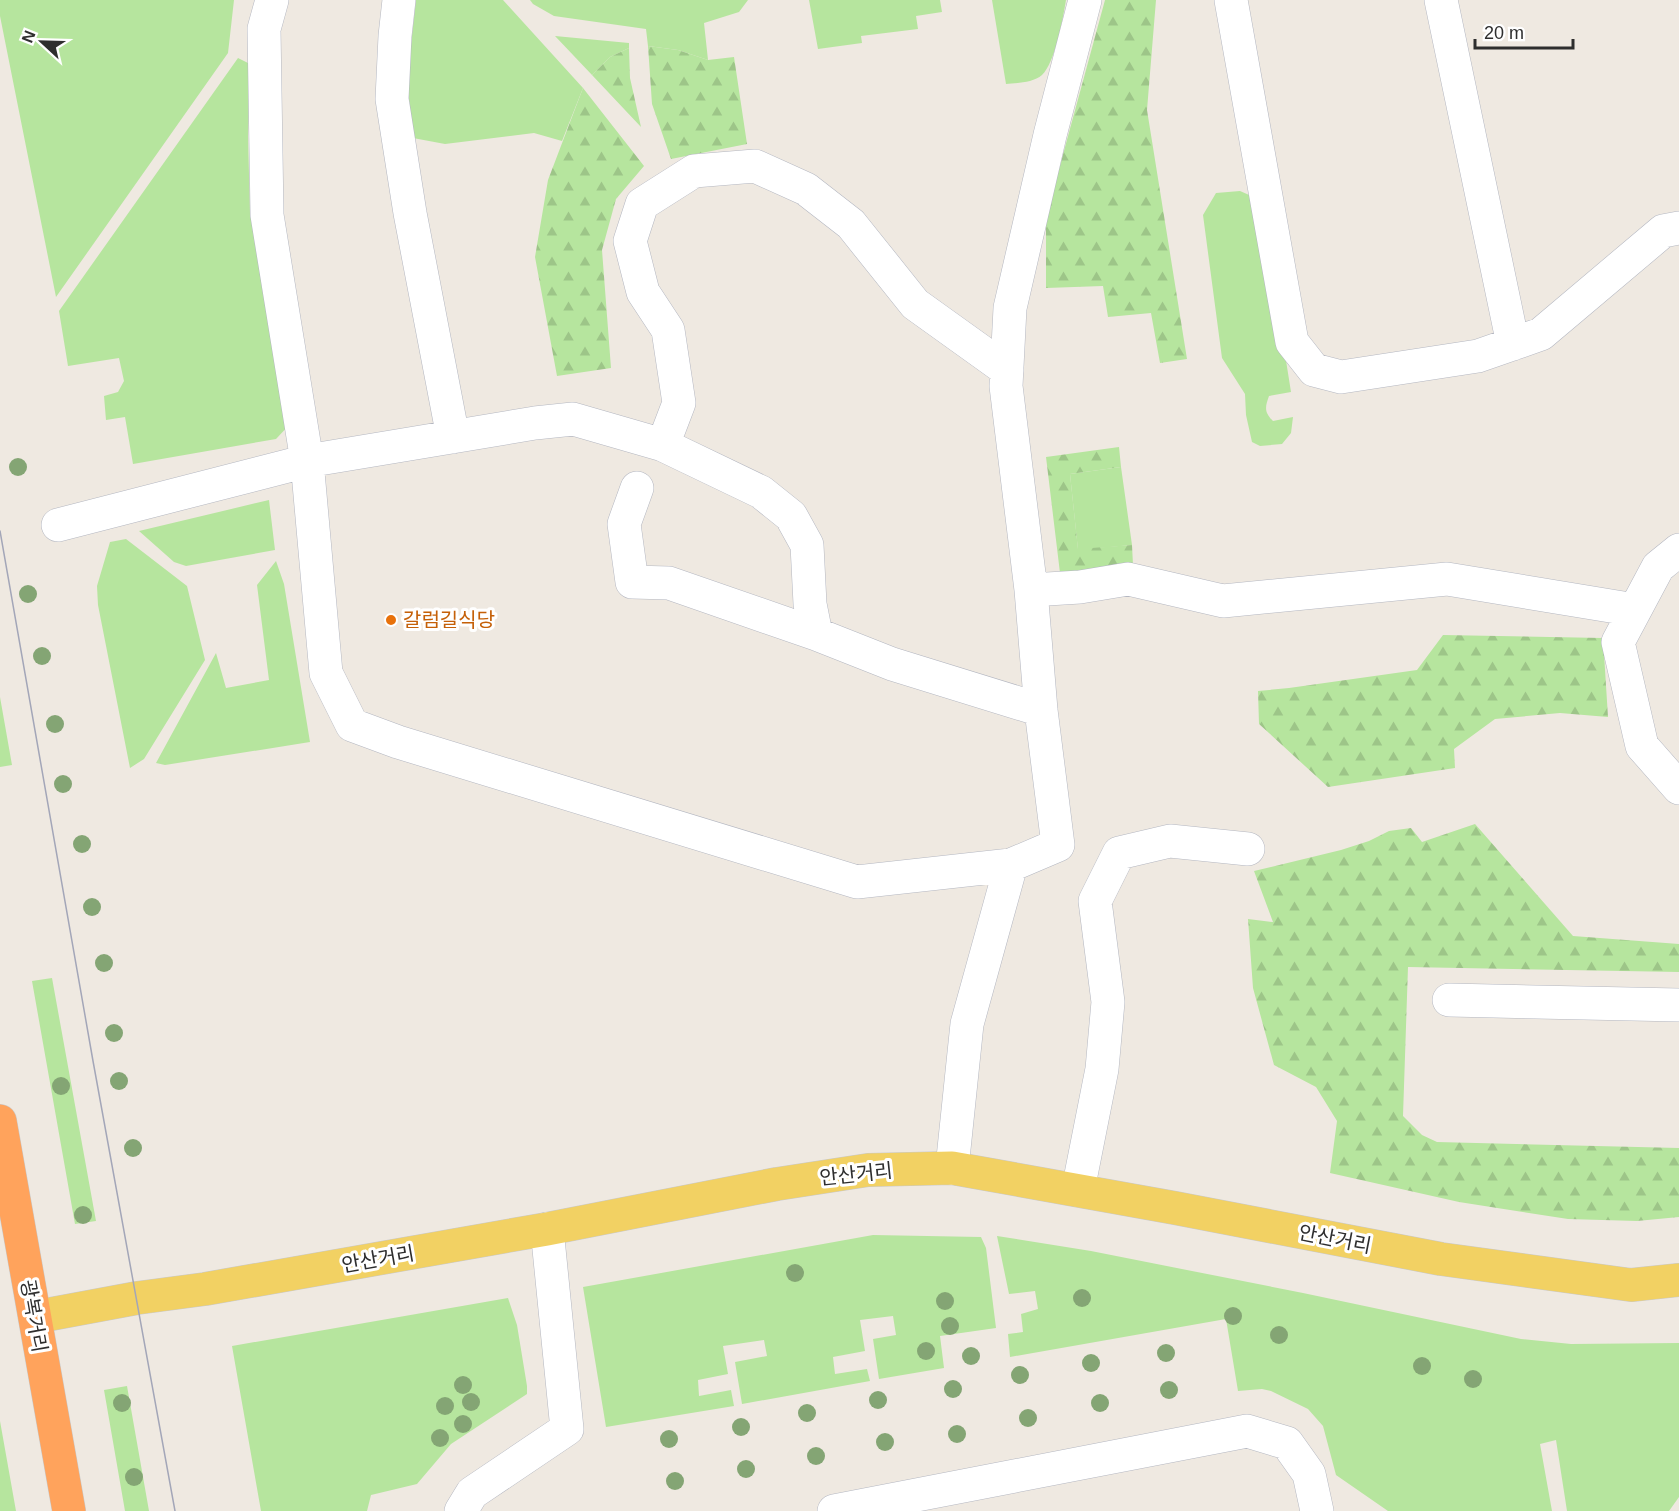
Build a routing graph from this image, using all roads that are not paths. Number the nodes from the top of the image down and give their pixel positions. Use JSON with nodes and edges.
{"nodes":[{"id":1,"x":272,"y":0,"type":"edge"},
{"id":2,"x":399,"y":0,"type":"edge"},
{"id":3,"x":1085,"y":0,"type":"edge"},
{"id":4,"x":1231,"y":0,"type":"edge"},
{"id":5,"x":1441,"y":0,"type":"edge"},
{"id":6,"x":1679,"y":228,"type":"edge"},
{"id":7,"x":1513,"y":344,"type":"junction"},
{"id":8,"x":1007,"y":370,"type":"junction"},
{"id":9,"x":453,"y":436,"type":"junction"},
{"id":10,"x":663,"y":445,"type":"junction"},
{"id":11,"x":307,"y":461,"type":"junction"},
{"id":12,"x":637,"y":488,"type":"dead end"},
{"id":13,"x":58,"y":525,"type":"dead end"},
{"id":14,"x":1679,"y":550,"type":"edge"},
{"id":15,"x":1031,"y":590,"type":"junction"},
{"id":16,"x":1635,"y":610,"type":"junction"},
{"id":17,"x":816,"y":634,"type":"junction"},
{"id":18,"x":1041,"y":710,"type":"junction"},
{"id":19,"x":1679,"y":788,"type":"edge"},
{"id":20,"x":1248,"y":849,"type":"dead end"},
{"id":21,"x":1011,"y":865,"type":"junction"},
{"id":22,"x":1449,"y":1000,"type":"dead end"},
{"id":23,"x":1679,"y":1005,"type":"edge"},
{"id":24,"x":0,"y":1121,"type":"edge"},
{"id":25,"x":952,"y":1168,"type":"junction"},
{"id":26,"x":1078,"y":1190,"type":"junction"},
{"id":27,"x":547,"y":1229,"type":"junction"},
{"id":28,"x":1679,"y":1280,"type":"edge"},
{"id":29,"x":34,"y":1317,"type":"junction"},
{"id":30,"x":69,"y":1511,"type":"edge"},
{"id":31,"x":461,"y":1511,"type":"edge"},
{"id":32,"x":834,"y":1511,"type":"edge"},
{"id":33,"x":1317,"y":1511,"type":"edge"}],
"edges":[{"from":1,"to":11,"type":"street"},
{"from":2,"to":9,"type":"street"},
{"from":3,"to":8,"type":"street"},
{"from":4,"to":7,"type":"street"},
{"from":5,"to":7,"type":"street"},
{"from":6,"to":7,"type":"street"},
{"from":8,"to":10,"type":"street"},
{"from":8,"to":15,"type":"street"},
{"from":9,"to":10,"type":"street"},
{"from":9,"to":11,"type":"street"},
{"from":10,"to":17,"type":"street"},
{"from":11,"to":13,"type":"street"},
{"from":11,"to":21,"type":"street"},
{"from":12,"to":17,"type":"street"},
{"from":14,"to":16,"type":"street"},
{"from":15,"to":16,"type":"street"},
{"from":15,"to":18,"type":"street"},
{"from":16,"to":19,"type":"street"},
{"from":17,"to":18,"type":"street"},
{"from":18,"to":21,"type":"street"},
{"from":20,"to":26,"type":"street"},
{"from":21,"to":25,"type":"street"},
{"from":22,"to":23,"type":"street"},
{"from":24,"to":29,"type":"highway","name":"광복거리"},
{"from":25,"to":26,"type":"main road","name":"안산거리"},
{"from":25,"to":27,"type":"main road","name":"안산거리"},
{"from":26,"to":28,"type":"main road","name":"안산거리"},
{"from":27,"to":29,"type":"main road","name":"안산거리"},
{"from":27,"to":31,"type":"street"},
{"from":29,"to":30,"type":"highway","name":"광복거리"},
{"from":32,"to":33,"type":"street"}]}
